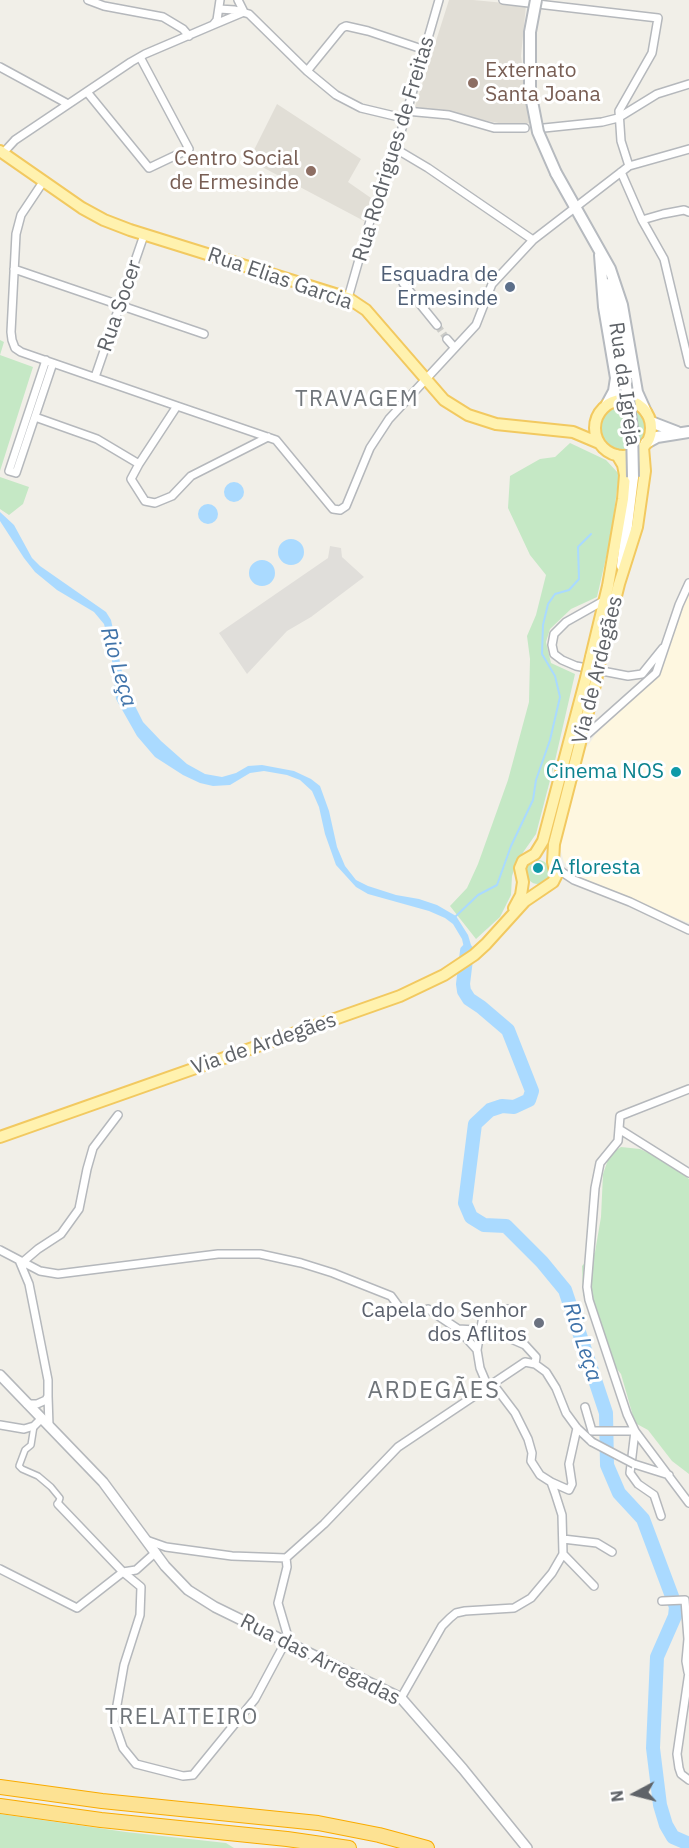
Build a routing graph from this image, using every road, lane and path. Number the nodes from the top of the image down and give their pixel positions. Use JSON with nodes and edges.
{"nodes":[{"id":1,"x":88,"y":0,"type":"edge"},
{"id":2,"x":220,"y":0,"type":"edge"},
{"id":3,"x":238,"y":0,"type":"edge"},
{"id":4,"x":439,"y":0,"type":"edge"},
{"id":5,"x":503,"y":0,"type":"edge"},
{"id":6,"x":536,"y":0,"type":"edge"},
{"id":7,"x":219,"y":11,"type":"junction"},
{"id":8,"x":244,"y":12,"type":"junction"},
{"id":9,"x":231,"y":17,"type":"junction"},
{"id":10,"x":213,"y":25,"type":"junction"},
{"id":11,"x":189,"y":36,"type":"junction"},
{"id":12,"x":425,"y":50,"type":"junction"},
{"id":13,"x":140,"y":57,"type":"junction"},
{"id":14,"x":0,"y":67,"type":"edge"},
{"id":15,"x":307,"y":71,"type":"junction"},
{"id":16,"x":689,"y":84,"type":"edge"},
{"id":17,"x":87,"y":92,"type":"junction"},
{"id":18,"x":629,"y":92,"type":"junction"},
{"id":19,"x":68,"y":104,"type":"junction"},
{"id":20,"x":638,"y":105,"type":"junction"},
{"id":21,"x":404,"y":114,"type":"junction"},
{"id":22,"x":618,"y":118,"type":"junction"},
{"id":23,"x":525,"y":128,"type":"dead end"},
{"id":24,"x":544,"y":128,"type":"dead end"},
{"id":25,"x":396,"y":149,"type":"junction"},
{"id":26,"x":689,"y":149,"type":"edge"},
{"id":27,"x":1,"y":152,"type":"edge"},
{"id":28,"x":629,"y":166,"type":"junction"},
{"id":29,"x":621,"y":172,"type":"junction"},
{"id":30,"x":43,"y":182,"type":"junction"},
{"id":31,"x":575,"y":206,"type":"junction"},
{"id":32,"x":689,"y":212,"type":"edge"},
{"id":33,"x":642,"y":220,"type":"junction"},
{"id":34,"x":144,"y":235,"type":"junction"},
{"id":35,"x":533,"y":240,"type":"junction"},
{"id":36,"x":600,"y":252,"type":"junction"},
{"id":37,"x":14,"y":269,"type":"junction"},
{"id":38,"x":403,"y":283,"type":"dead end"},
{"id":39,"x":348,"y":298,"type":"junction"},
{"id":40,"x":120,"y":305,"type":"junction"},
{"id":41,"x":436,"y":325,"type":"tunnel mouth"},
{"id":42,"x":204,"y":334,"type":"dead end"},
{"id":43,"x":447,"y":339,"type":"tunnel mouth"},
{"id":44,"x":454,"y":347,"type":"junction"},
{"id":45,"x":50,"y":362,"type":"junction"},
{"id":46,"x":689,"y":364,"type":"edge"},
{"id":47,"x":95,"y":377,"type":"junction"},
{"id":48,"x":424,"y":379,"type":"junction"},
{"id":49,"x":607,"y":404,"type":"junction"},
{"id":50,"x":177,"y":406,"type":"junction"},
{"id":51,"x":35,"y":417,"type":"junction"},
{"id":52,"x":648,"y":417,"type":"junction"},
{"id":53,"x":595,"y":422,"type":"junction"},
{"id":54,"x":573,"y":432,"type":"junction"},
{"id":55,"x":689,"y":432,"type":"edge"},
{"id":56,"x":677,"y":433,"type":"junction"},
{"id":57,"x":268,"y":437,"type":"junction"},
{"id":58,"x":599,"y":443,"type":"junction"},
{"id":59,"x":645,"y":445,"type":"junction"},
{"id":60,"x":617,"y":455,"type":"junction"},
{"id":61,"x":139,"y":464,"type":"junction"},
{"id":62,"x":629,"y":518,"type":"joint"},
{"id":63,"x":689,"y":583,"type":"edge"},
{"id":64,"x":613,"y":585,"type":"junction"},
{"id":65,"x":605,"y":600,"type":"junction"},
{"id":66,"x":663,"y":648,"type":"junction"},
{"id":67,"x":596,"y":659,"type":"junction"},
{"id":68,"x":591,"y":679,"type":"junction"},
{"id":69,"x":580,"y":742,"type":"junction"},
{"id":70,"x":535,"y":854,"type":"junction"},
{"id":71,"x":555,"y":865,"type":"junction"},
{"id":72,"x":523,"y":882,"type":"junction"},
{"id":73,"x":542,"y":890,"type":"junction"},
{"id":74,"x":509,"y":919,"type":"junction"},
{"id":75,"x":689,"y":930,"type":"edge"},
{"id":76,"x":689,"y":1089,"type":"edge"},
{"id":77,"x":118,"y":1115,"type":"dead end"},
{"id":78,"x":619,"y":1130,"type":"junction"},
{"id":79,"x":0,"y":1137,"type":"edge"},
{"id":80,"x":689,"y":1173,"type":"edge"},
{"id":81,"x":0,"y":1250,"type":"edge"},
{"id":82,"x":22,"y":1260,"type":"junction"},
{"id":83,"x":508,"y":1309,"type":"dead end"},
{"id":84,"x":458,"y":1329,"type":"junction"},
{"id":85,"x":479,"y":1331,"type":"junction"},
{"id":86,"x":477,"y":1350,"type":"junction"},
{"id":87,"x":535,"y":1364,"type":"junction"},
{"id":88,"x":0,"y":1374,"type":"edge"},
{"id":89,"x":490,"y":1386,"type":"junction"},
{"id":90,"x":47,"y":1398,"type":"junction"},
{"id":91,"x":27,"y":1404,"type":"junction"},
{"id":92,"x":585,"y":1407,"type":"dead end"},
{"id":93,"x":38,"y":1422,"type":"junction"},
{"id":94,"x":0,"y":1425,"type":"edge"},
{"id":95,"x":49,"y":1427,"type":"junction"},
{"id":96,"x":577,"y":1428,"type":"junction"},
{"id":97,"x":635,"y":1431,"type":"junction"},
{"id":98,"x":669,"y":1475,"type":"junction"},
{"id":99,"x":551,"y":1482,"type":"junction"},
{"id":100,"x":686,"y":1495,"type":"edge"},
{"id":101,"x":58,"y":1503,"type":"joint"},
{"id":102,"x":689,"y":1503,"type":"edge"},
{"id":103,"x":661,"y":1516,"type":"dead end"},
{"id":104,"x":563,"y":1539,"type":"junction"},
{"id":105,"x":149,"y":1541,"type":"junction"},
{"id":106,"x":156,"y":1552,"type":"junction"},
{"id":107,"x":612,"y":1552,"type":"dead end"},
{"id":108,"x":563,"y":1554,"type":"junction"},
{"id":109,"x":286,"y":1558,"type":"junction"},
{"id":110,"x":0,"y":1569,"type":"edge"},
{"id":111,"x":123,"y":1572,"type":"junction"},
{"id":112,"x":594,"y":1586,"type":"dead end"},
{"id":113,"x":662,"y":1600,"type":"dead end"},
{"id":114,"x":286,"y":1641,"type":"junction"},
{"id":115,"x":689,"y":1672,"type":"edge"},
{"id":116,"x":401,"y":1698,"type":"junction"},
{"id":117,"x":689,"y":1780,"type":"edge"},
{"id":118,"x":0,"y":1787,"type":"edge"},
{"id":119,"x":0,"y":1806,"type":"edge"},
{"id":120,"x":349,"y":1848,"type":"edge"},
{"id":121,"x":427,"y":1848,"type":"edge"},
{"id":122,"x":527,"y":1848,"type":"edge"}],
"edges":[{"from":1,"to":11,"type":"street"},
{"from":2,"to":7,"type":"street"},
{"from":3,"to":8,"type":"street"},
{"from":4,"to":12,"type":"street","name":"Rua Rodrigues de Freitas"},
{"from":5,"to":18,"type":"street"},
{"from":6,"to":31,"type":"main road","name":"Rua da Igreja","bridge":true},
{"from":7,"to":8,"type":"street"},
{"from":7,"to":9,"type":"street"},
{"from":7,"to":10,"type":"street"},
{"from":8,"to":9,"type":"street"},
{"from":8,"to":15,"type":"street"},
{"from":9,"to":10,"type":"street"},
{"from":10,"to":11,"type":"street"},
{"from":11,"to":13,"type":"street"},
{"from":12,"to":15,"type":"street"},
{"from":12,"to":21,"type":"street","name":"Rua Rodrigues de Freitas"},
{"from":13,"to":17,"type":"street"},
{"from":13,"to":17,"type":"street"},
{"from":14,"to":19,"type":"street"},
{"from":15,"to":21,"type":"street"},
{"from":16,"to":20,"type":"street"},
{"from":17,"to":19,"type":"street"},
{"from":18,"to":20,"type":"street"},
{"from":18,"to":22,"type":"street"},
{"from":19,"to":27,"type":"street"},
{"from":20,"to":22,"type":"street"},
{"from":21,"to":23,"type":"street"},
{"from":21,"to":25,"type":"street","name":"Rua Rodrigues de Freitas"},
{"from":22,"to":24,"type":"street"},
{"from":22,"to":28,"type":"street"},
{"from":25,"to":35,"type":"street"},
{"from":25,"to":39,"type":"street","name":"Rua Rodrigues de Freitas"},
{"from":26,"to":28,"type":"street"},
{"from":27,"to":30,"type":"main road","name":"Rua Elias Garcia"},
{"from":28,"to":29,"type":"street"},
{"from":29,"to":31,"type":"street"},
{"from":29,"to":33,"type":"street"},
{"from":30,"to":34,"type":"main road","name":"Rua Elias Garcia"},
{"from":30,"to":37,"type":"street"},
{"from":31,"to":35,"type":"street"},
{"from":31,"to":36,"type":"main road","name":"Rua da Igreja"},
{"from":32,"to":33,"type":"street"},
{"from":33,"to":46,"type":"street"},
{"from":34,"to":39,"type":"main road","name":"Rua Elias Garcia"},
{"from":34,"to":40,"type":"street","name":"Rua Socer"},
{"from":35,"to":44,"type":"street"},
{"from":36,"to":49,"type":"main road","name":"Rua da Igreja"},
{"from":36,"to":52,"type":"main road","name":"Rua da Igreja"},
{"from":36,"to":62,"type":"main road","name":"Rua da Igreja","bridge":true},
{"from":37,"to":40,"type":"street"},
{"from":37,"to":45,"type":"street"},
{"from":38,"to":41,"type":"street"},
{"from":39,"to":48,"type":"main road","name":"Rua Elias Garcia"},
{"from":40,"to":42,"type":"street"},
{"from":40,"to":47,"type":"street","name":"Rua Socer"},
{"from":43,"to":44,"type":"street"},
{"from":44,"to":48,"type":"street"},
{"from":45,"to":47,"type":"street"},
{"from":45,"to":51,"type":"street"},
{"from":45,"to":51,"type":"street"},
{"from":47,"to":50,"type":"street"},
{"from":48,"to":54,"type":"main road","name":"Rua Elias Garcia"},
{"from":48,"to":57,"type":"street"},
{"from":49,"to":52,"type":"main road"},
{"from":49,"to":53,"type":"main road"},
{"from":50,"to":57,"type":"street"},
{"from":50,"to":61,"type":"street"},
{"from":51,"to":61,"type":"street"},
{"from":52,"to":56,"type":"main road"},
{"from":52,"to":59,"type":"main road"},
{"from":53,"to":54,"type":"main road"},
{"from":53,"to":58,"type":"main road"},
{"from":54,"to":58,"type":"main road","name":"Rua Elias Garcia"},
{"from":55,"to":56,"type":"main road"},
{"from":56,"to":59,"type":"main road"},
{"from":57,"to":61,"type":"street"},
{"from":58,"to":60,"type":"main road"},
{"from":59,"to":60,"type":"main road"},
{"from":59,"to":64,"type":"main road","name":"Via de Ardegães"},
{"from":60,"to":64,"type":"main road","name":"Via de Ardegães"},
{"from":62,"to":64,"type":"main road","name":"Via de Ardegães"},
{"from":63,"to":66,"type":"street"},
{"from":64,"to":65,"type":"main road","name":"Via de Ardegães"},
{"from":64,"to":67,"type":"main road","name":"Via de Ardegães"},
{"from":65,"to":66,"type":"street"},
{"from":65,"to":67,"type":"main road","name":"Via de Ardegães"},
{"from":66,"to":69,"type":"street"},
{"from":67,"to":68,"type":"main road","name":"Via de Ardegães","bridge":true},
{"from":68,"to":69,"type":"main road","name":"Via de Ardegães"},
{"from":68,"to":70,"type":"main road","name":"Via de Ardegães"},
{"from":69,"to":71,"type":"main road","name":"Via de Ardegães"},
{"from":70,"to":71,"type":"main road"},
{"from":70,"to":72,"type":"main road","name":"Via de Ardegães"},
{"from":71,"to":73,"type":"main road","name":"Via de Ardegães"},
{"from":71,"to":75,"type":"street"},
{"from":72,"to":73,"type":"main road"},
{"from":72,"to":74,"type":"main road","name":"Via de Ardegães"},
{"from":73,"to":74,"type":"main road","name":"Via de Ardegães"},
{"from":74,"to":79,"type":"main road","name":"Via de Ardegães"},
{"from":76,"to":78,"type":"street"},
{"from":77,"to":82,"type":"street"},
{"from":78,"to":80,"type":"street"},
{"from":78,"to":97,"type":"street"},
{"from":81,"to":82,"type":"street"},
{"from":82,"to":84,"type":"street"},
{"from":82,"to":90,"type":"street"},
{"from":83,"to":85,"type":"street"},
{"from":84,"to":85,"type":"street"},
{"from":84,"to":86,"type":"street"},
{"from":85,"to":86,"type":"street"},
{"from":85,"to":87,"type":"street"},
{"from":86,"to":89,"type":"street"},
{"from":87,"to":89,"type":"street"},
{"from":87,"to":96,"type":"street"},
{"from":88,"to":91,"type":"street","name":"Rua das Arregadas"},
{"from":89,"to":99,"type":"street"},
{"from":89,"to":109,"type":"street"},
{"from":90,"to":91,"type":"street"},
{"from":90,"to":95,"type":"street"},
{"from":91,"to":93,"type":"street","name":"Rua das Arregadas"},
{"from":92,"to":97,"type":"street"},
{"from":93,"to":94,"type":"street"},
{"from":93,"to":95,"type":"street","name":"Rua das Arregadas"},
{"from":93,"to":101,"type":"street"},
{"from":95,"to":105,"type":"street","name":"Rua das Arregadas"},
{"from":96,"to":98,"type":"street","bridge":true},
{"from":96,"to":99,"type":"street"},
{"from":97,"to":98,"type":"street"},
{"from":97,"to":103,"type":"street"},
{"from":98,"to":100,"type":"street"},
{"from":99,"to":104,"type":"street"},
{"from":100,"to":102,"type":"street"},
{"from":101,"to":111,"type":"street"},
{"from":104,"to":107,"type":"street"},
{"from":104,"to":108,"type":"street"},
{"from":105,"to":106,"type":"street","name":"Rua das Arregadas"},
{"from":105,"to":109,"type":"street"},
{"from":106,"to":111,"type":"street"},
{"from":106,"to":114,"type":"street","name":"Rua das Arregadas"},
{"from":108,"to":112,"type":"street"},
{"from":108,"to":116,"type":"street"},
{"from":109,"to":114,"type":"street"},
{"from":110,"to":111,"type":"street"},
{"from":111,"to":114,"type":"street"},
{"from":113,"to":115,"type":"street"},
{"from":114,"to":116,"type":"street","name":"Rua das Arregadas"},
{"from":115,"to":117,"type":"street"},
{"from":116,"to":122,"type":"street","name":"Rua das Arregadas"},
{"from":118,"to":121,"type":"highway"},
{"from":119,"to":120,"type":"highway"}]}
